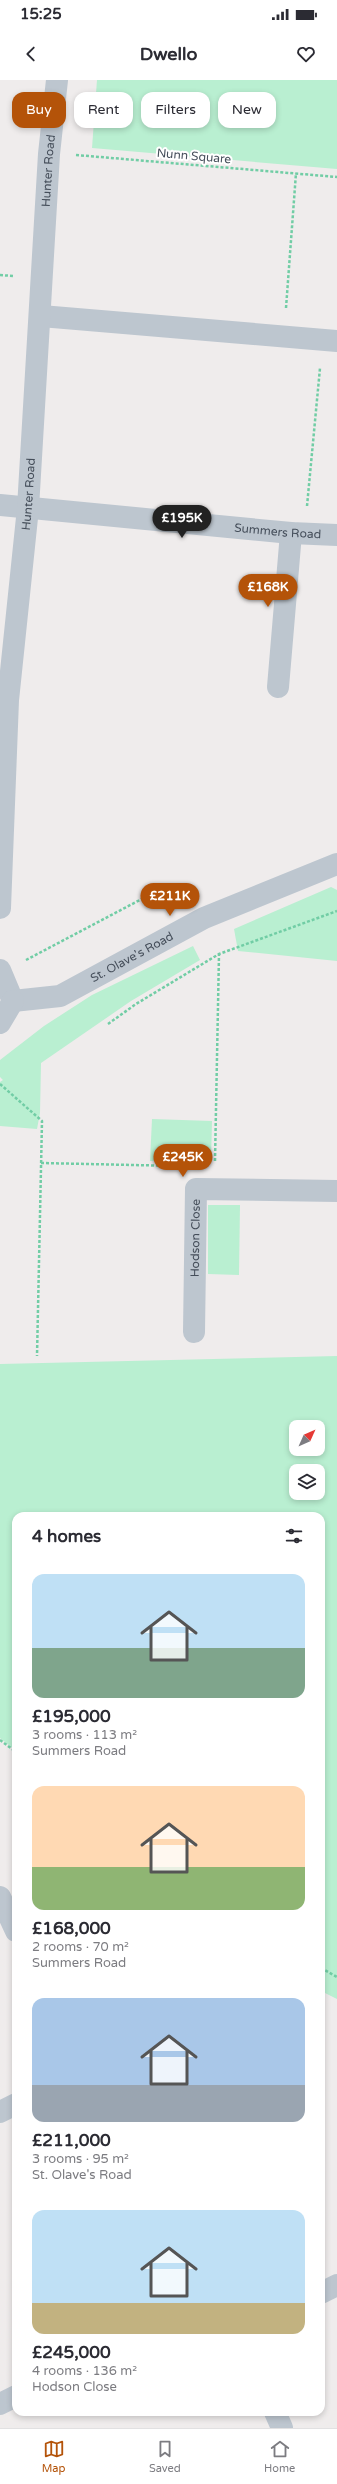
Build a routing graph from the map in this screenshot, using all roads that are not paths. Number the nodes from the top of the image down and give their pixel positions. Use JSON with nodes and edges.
{"nodes":[{"id":1,"x":57,"y":80,"type":"edge"},
{"id":2,"x":41,"y":316,"type":"junction"},
{"id":3,"x":330,"y":340,"type":"edge"},
{"id":4,"x":0,"y":505,"type":"edge"},
{"id":5,"x":28,"y":508,"type":"junction"},
{"id":6,"x":298,"y":533,"type":"junction"},
{"id":7,"x":337,"y":535,"type":"edge"},
{"id":8,"x":278,"y":686,"type":"dead end"},
{"id":9,"x":4,"y":699,"type":"edge"},
{"id":10,"x":2,"y":851,"type":"edge"},
{"id":11,"x":337,"y":864,"type":"edge"},
{"id":12,"x":1,"y":877,"type":"edge"},
{"id":13,"x":0,"y":908,"type":"edge"},
{"id":14,"x":0,"y":971,"type":"edge"},
{"id":15,"x":13,"y":1001,"type":"junction"},
{"id":16,"x":0,"y":1023,"type":"edge"},
{"id":17,"x":337,"y":1190,"type":"edge"},
{"id":18,"x":194,"y":1332,"type":"dead end"},
{"id":19,"x":0,"y":1896,"type":"edge"},
{"id":20,"x":12,"y":1922,"type":"edge"},
{"id":21,"x":12,"y":2106,"type":"edge"},
{"id":22,"x":0,"y":2112,"type":"edge"},
{"id":23,"x":337,"y":2285,"type":"edge"},
{"id":24,"x":325,"y":2291,"type":"edge"},
{"id":25,"x":12,"y":2398,"type":"edge"},
{"id":26,"x":0,"y":2404,"type":"edge"},
{"id":27,"x":277,"y":2416,"type":"edge"},
{"id":28,"x":282,"y":2428,"type":"edge"}],
"edges":[{"from":1,"to":2,"type":"street","name":"Hunter Road"},
{"from":2,"to":3,"type":"street"},
{"from":2,"to":5,"type":"street","name":"Hunter Road"},
{"from":4,"to":5,"type":"street","name":"Summers Road"},
{"from":5,"to":6,"type":"street","name":"Summers Road"},
{"from":5,"to":9,"type":"street","name":"Hunter Road"},
{"from":6,"to":7,"type":"street","name":"Summers Road"},
{"from":6,"to":8,"type":"street"},
{"from":9,"to":10,"type":"street","name":"Hunter Road"},
{"from":10,"to":12,"type":"street","name":"Hunter Road"},
{"from":11,"to":15,"type":"street","name":"St. Olave's Road"},
{"from":12,"to":13,"type":"street","name":"Hunter Road"},
{"from":14,"to":15,"type":"street"},
{"from":15,"to":16,"type":"street"},
{"from":17,"to":18,"type":"street","name":"Hodson Close"},
{"from":19,"to":20,"type":"street"},
{"from":21,"to":22,"type":"street"},
{"from":23,"to":24,"type":"street"},
{"from":25,"to":26,"type":"street"},
{"from":27,"to":28,"type":"street"}]}
